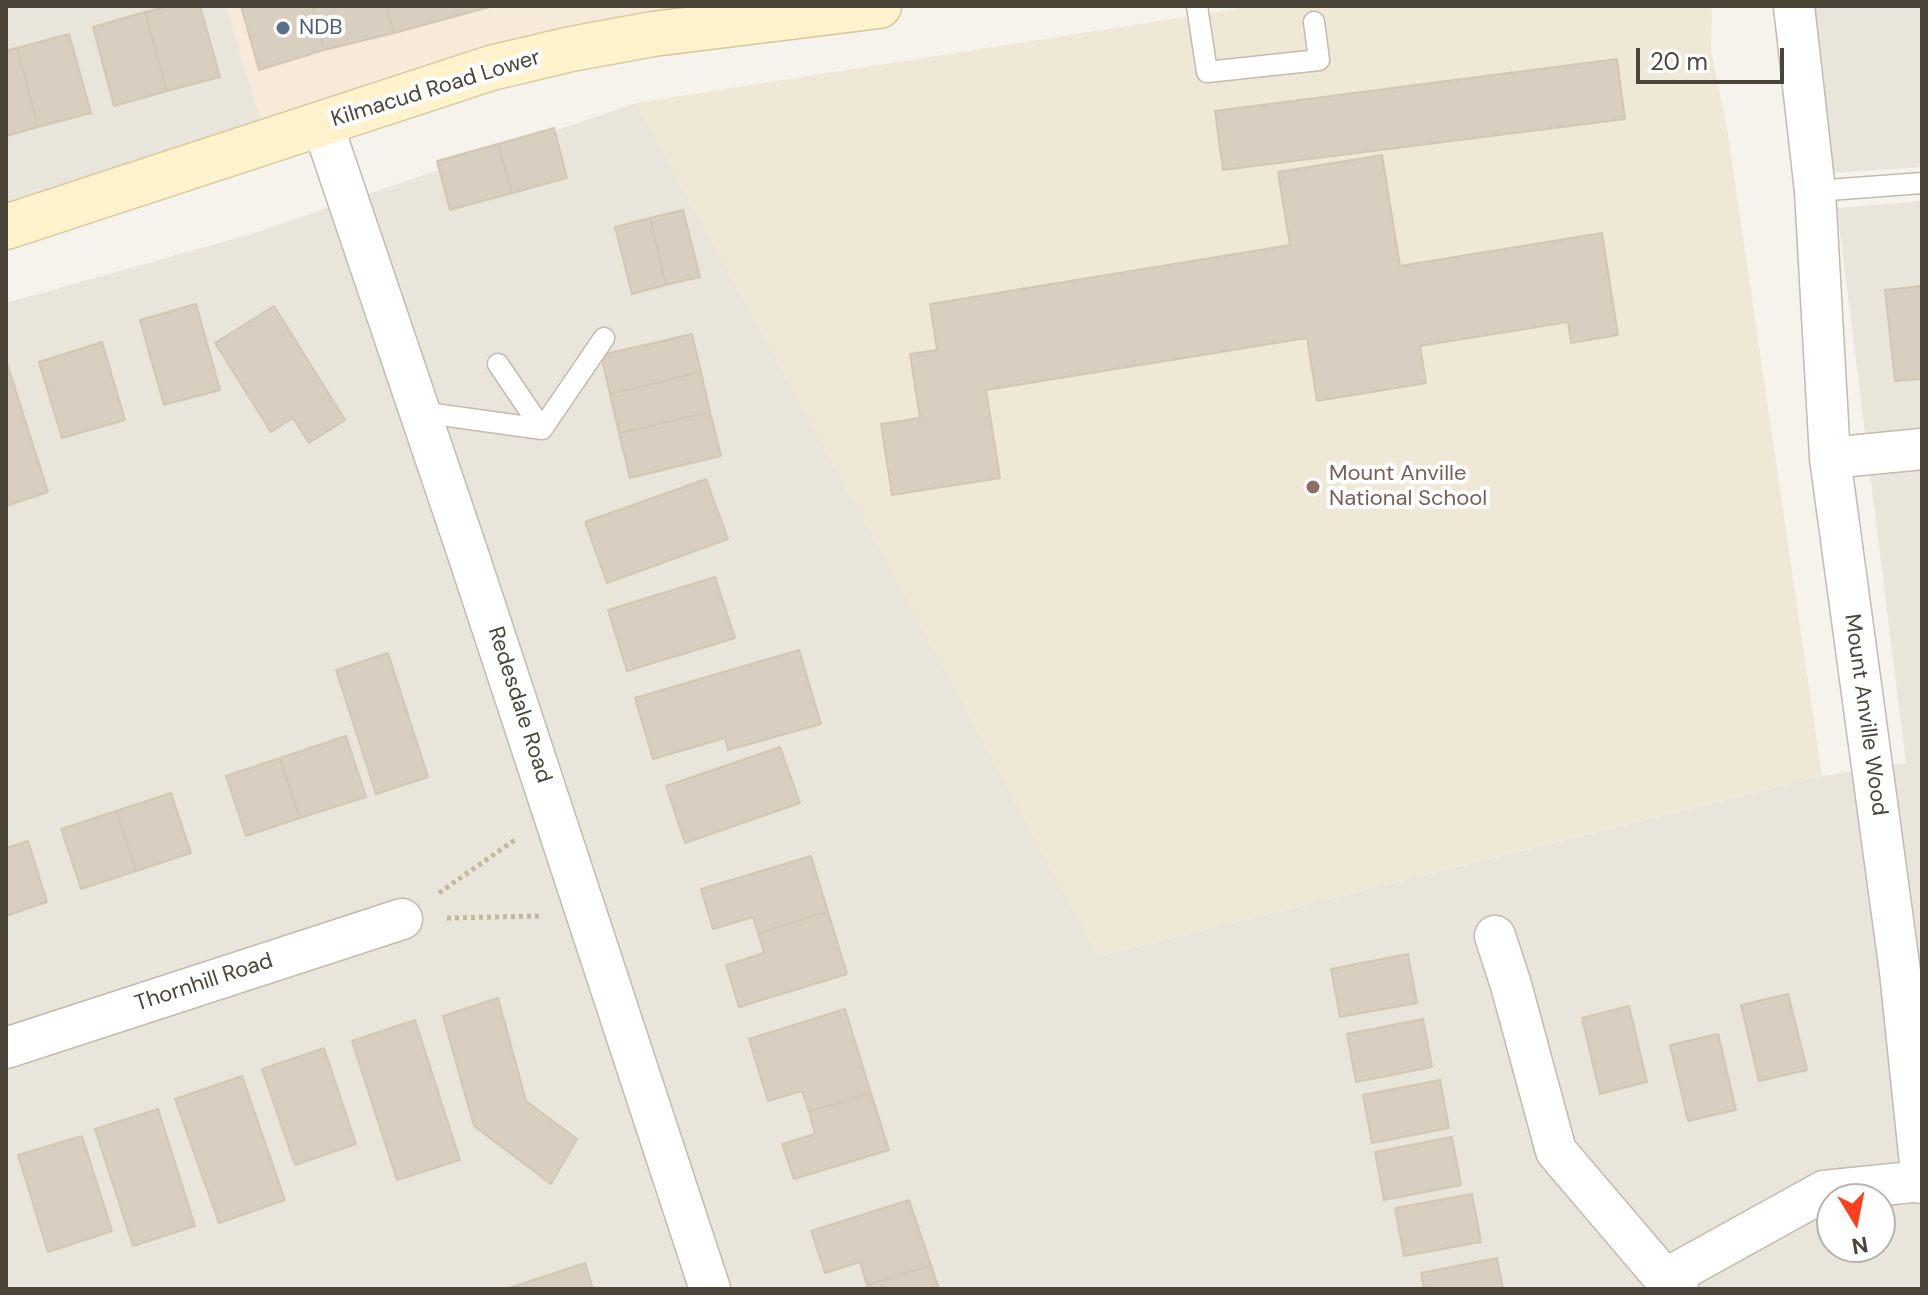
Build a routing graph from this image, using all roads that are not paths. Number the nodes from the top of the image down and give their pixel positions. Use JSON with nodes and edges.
{"nodes":[{"id":1,"x":879,"y":6,"type":"edge"},
{"id":2,"x":1197,"y":6,"type":"edge"},
{"id":3,"x":1794,"y":6,"type":"edge"},
{"id":4,"x":651,"y":20,"type":"edge"},
{"id":5,"x":1314,"y":22,"type":"dead end"},
{"id":6,"x":322,"y":123,"type":"junction"},
{"id":7,"x":1922,"y":183,"type":"edge"},
{"id":8,"x":1815,"y":191,"type":"junction"},
{"id":9,"x":6,"y":227,"type":"edge"},
{"id":10,"x":604,"y":338,"type":"dead end"},
{"id":11,"x":498,"y":364,"type":"dead end"},
{"id":12,"x":420,"y":412,"type":"junction"},
{"id":13,"x":542,"y":429,"type":"junction"},
{"id":14,"x":1922,"y":449,"type":"edge"},
{"id":15,"x":1830,"y":458,"type":"junction"},
{"id":16,"x":402,"y":919,"type":"road end"},
{"id":17,"x":1495,"y":936,"type":"dead end"},
{"id":18,"x":1911,"y":972,"type":"edge"},
{"id":19,"x":6,"y":1048,"type":"edge"},
{"id":20,"x":1922,"y":1182,"type":"edge"},
{"id":21,"x":1671,"y":1284,"type":"edge"},
{"id":22,"x":710,"y":1289,"type":"edge"}],
"edges":[{"from":1,"to":4,"type":"main road","name":"Kilmacud Road Lower"},
{"from":2,"to":5,"type":"lane"},
{"from":3,"to":8,"type":"street","name":"Mount Anville Wood"},
{"from":4,"to":6,"type":"main road","name":"Kilmacud Road Lower"},
{"from":6,"to":9,"type":"main road","name":"Kilmacud Road Lower"},
{"from":6,"to":12,"type":"street","name":"Redesdale Road"},
{"from":7,"to":8,"type":"lane"},
{"from":8,"to":15,"type":"street","name":"Mount Anville Wood"},
{"from":10,"to":13,"type":"lane"},
{"from":11,"to":13,"type":"lane"},
{"from":12,"to":13,"type":"lane"},
{"from":12,"to":22,"type":"street","name":"Redesdale Road"},
{"from":14,"to":15,"type":"street"},
{"from":15,"to":18,"type":"street","name":"Mount Anville Wood"},
{"from":16,"to":19,"type":"street","name":"Thornhill Road"},
{"from":17,"to":21,"type":"street","name":"Mount Anville Wood"},
{"from":18,"to":20,"type":"street","name":"Mount Anville Wood"},
{"from":20,"to":21,"type":"street","name":"Mount Anville Wood"}]}
